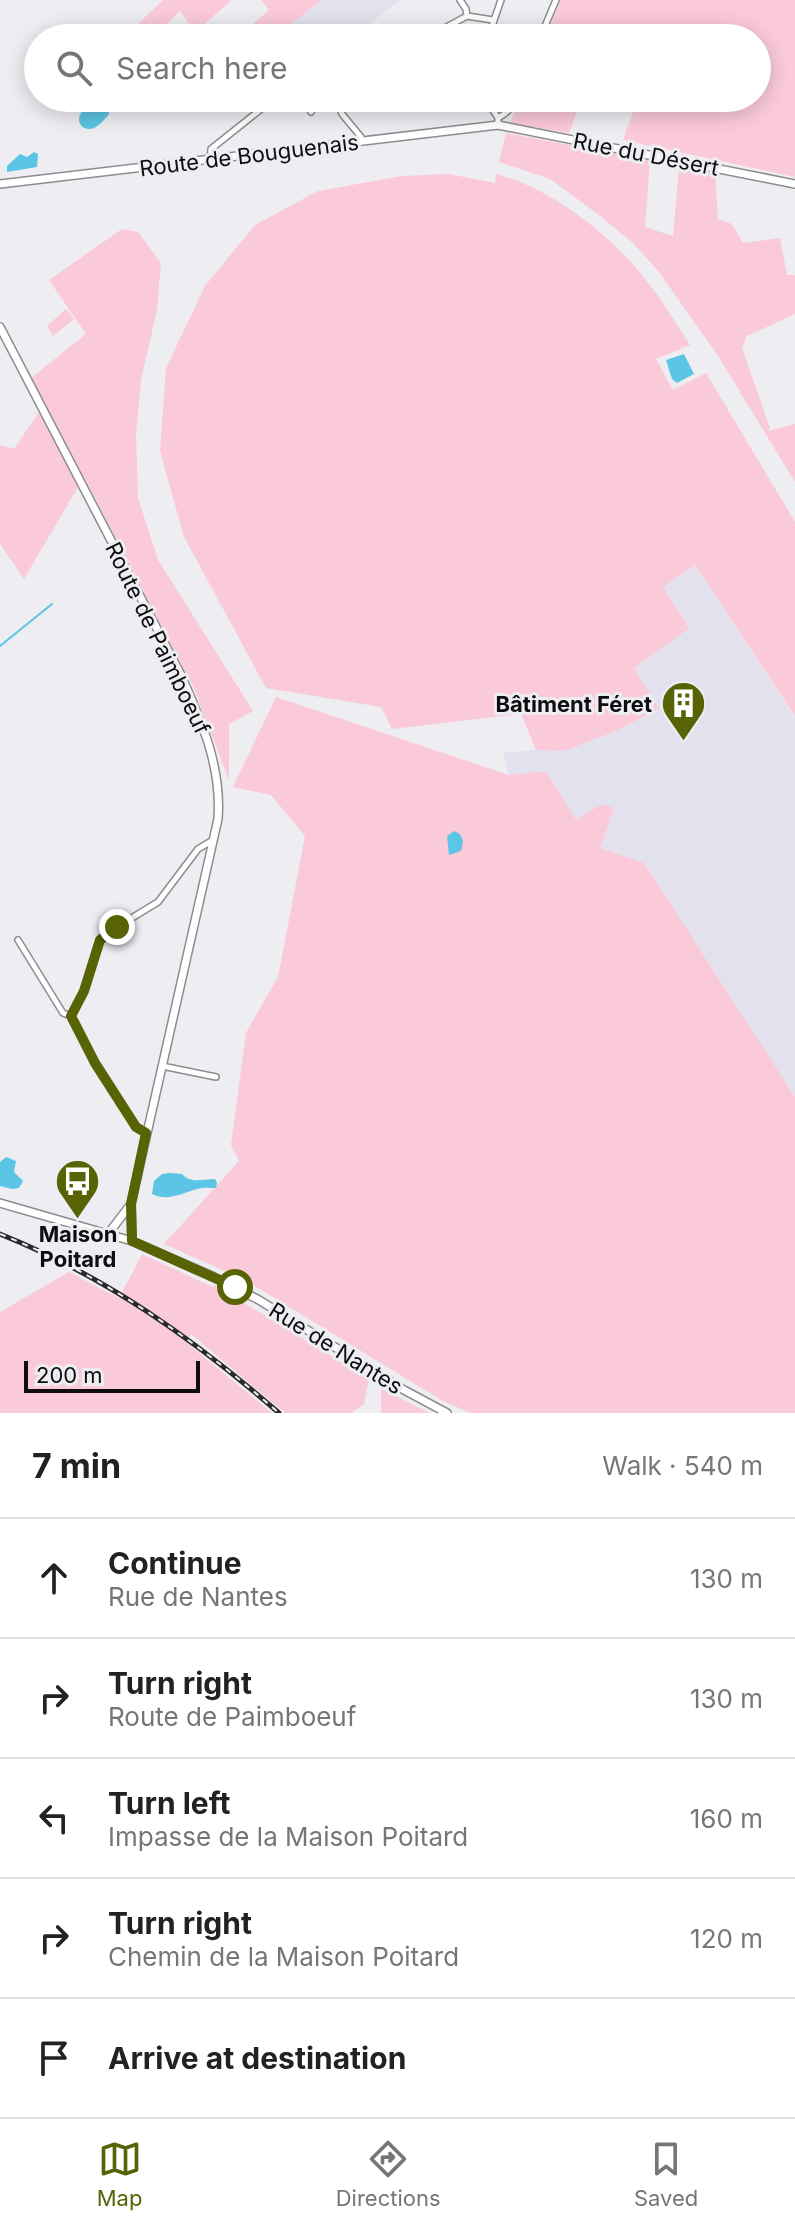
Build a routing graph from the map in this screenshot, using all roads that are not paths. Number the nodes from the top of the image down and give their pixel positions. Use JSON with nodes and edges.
{"nodes":[{"id":1,"x":460,"y":0,"type":"edge"},
{"id":2,"x":501,"y":0,"type":"edge"},
{"id":3,"x":556,"y":0,"type":"edge"},
{"id":4,"x":467,"y":16,"type":"junction"},
{"id":5,"x":493,"y":20,"type":"junction"},
{"id":6,"x":452,"y":24,"type":"edge"},
{"id":7,"x":492,"y":24,"type":"edge"},
{"id":8,"x":546,"y":24,"type":"edge"},
{"id":9,"x":257,"y":112,"type":"edge"},
{"id":10,"x":341,"y":112,"type":"edge"},
{"id":11,"x":493,"y":112,"type":"edge"},
{"id":12,"x":507,"y":112,"type":"edge"},
{"id":13,"x":498,"y":121,"type":"junction"},
{"id":14,"x":362,"y":141,"type":"junction"},
{"id":15,"x":211,"y":160,"type":"junction"},
{"id":16,"x":0,"y":184,"type":"edge"},
{"id":17,"x":795,"y":184,"type":"edge"},
{"id":18,"x":0,"y":327,"type":"edge"},
{"id":19,"x":214,"y":840,"type":"junction"},
{"id":20,"x":18,"y":940,"type":"dead end"},
{"id":21,"x":71,"y":1016,"type":"junction"},
{"id":22,"x":162,"y":1066,"type":"junction"},
{"id":23,"x":216,"y":1077,"type":"dead end"},
{"id":24,"x":146,"y":1133,"type":"junction"},
{"id":25,"x":0,"y":1203,"type":"edge"},
{"id":26,"x":131,"y":1204,"type":"junction"},
{"id":27,"x":108,"y":1234,"type":"junction"},
{"id":28,"x":132,"y":1241,"type":"junction"},
{"id":29,"x":447,"y":1413,"type":"edge"}],
"edges":[{"from":1,"to":4,"type":"street"},
{"from":2,"to":5,"type":"street"},
{"from":3,"to":8,"type":"street"},
{"from":4,"to":5,"type":"street"},
{"from":4,"to":6,"type":"street"},
{"from":5,"to":7,"type":"street"},
{"from":9,"to":15,"type":"street"},
{"from":10,"to":14,"type":"street"},
{"from":11,"to":13,"type":"street"},
{"from":12,"to":13,"type":"street"},
{"from":13,"to":14,"type":"street","name":"Route de Bouguenais"},
{"from":13,"to":17,"type":"street","name":"Rue du Désert"},
{"from":14,"to":15,"type":"street","name":"Route de Bouguenais"},
{"from":15,"to":16,"type":"street","name":"Route de Bouguenais"},
{"from":18,"to":19,"type":"street","name":"Route de Paimboeuf"},
{"from":19,"to":21,"type":"street"},
{"from":19,"to":22,"type":"street","name":"Route de Paimboeuf"},
{"from":20,"to":21,"type":"street"},
{"from":21,"to":24,"type":"street"},
{"from":22,"to":23,"type":"street"},
{"from":22,"to":24,"type":"street","name":"Route de Paimboeuf"},
{"from":24,"to":26,"type":"street","name":"Route de Paimboeuf"},
{"from":25,"to":27,"type":"street","name":"Rue de Nantes"},
{"from":26,"to":27,"type":"street","name":"Route de Paimboeuf"},
{"from":26,"to":28,"type":"street","name":"Route de Paimboeuf"},
{"from":27,"to":28,"type":"street","name":"Rue de Nantes"},
{"from":28,"to":29,"type":"street","name":"Rue de Nantes"}]}
